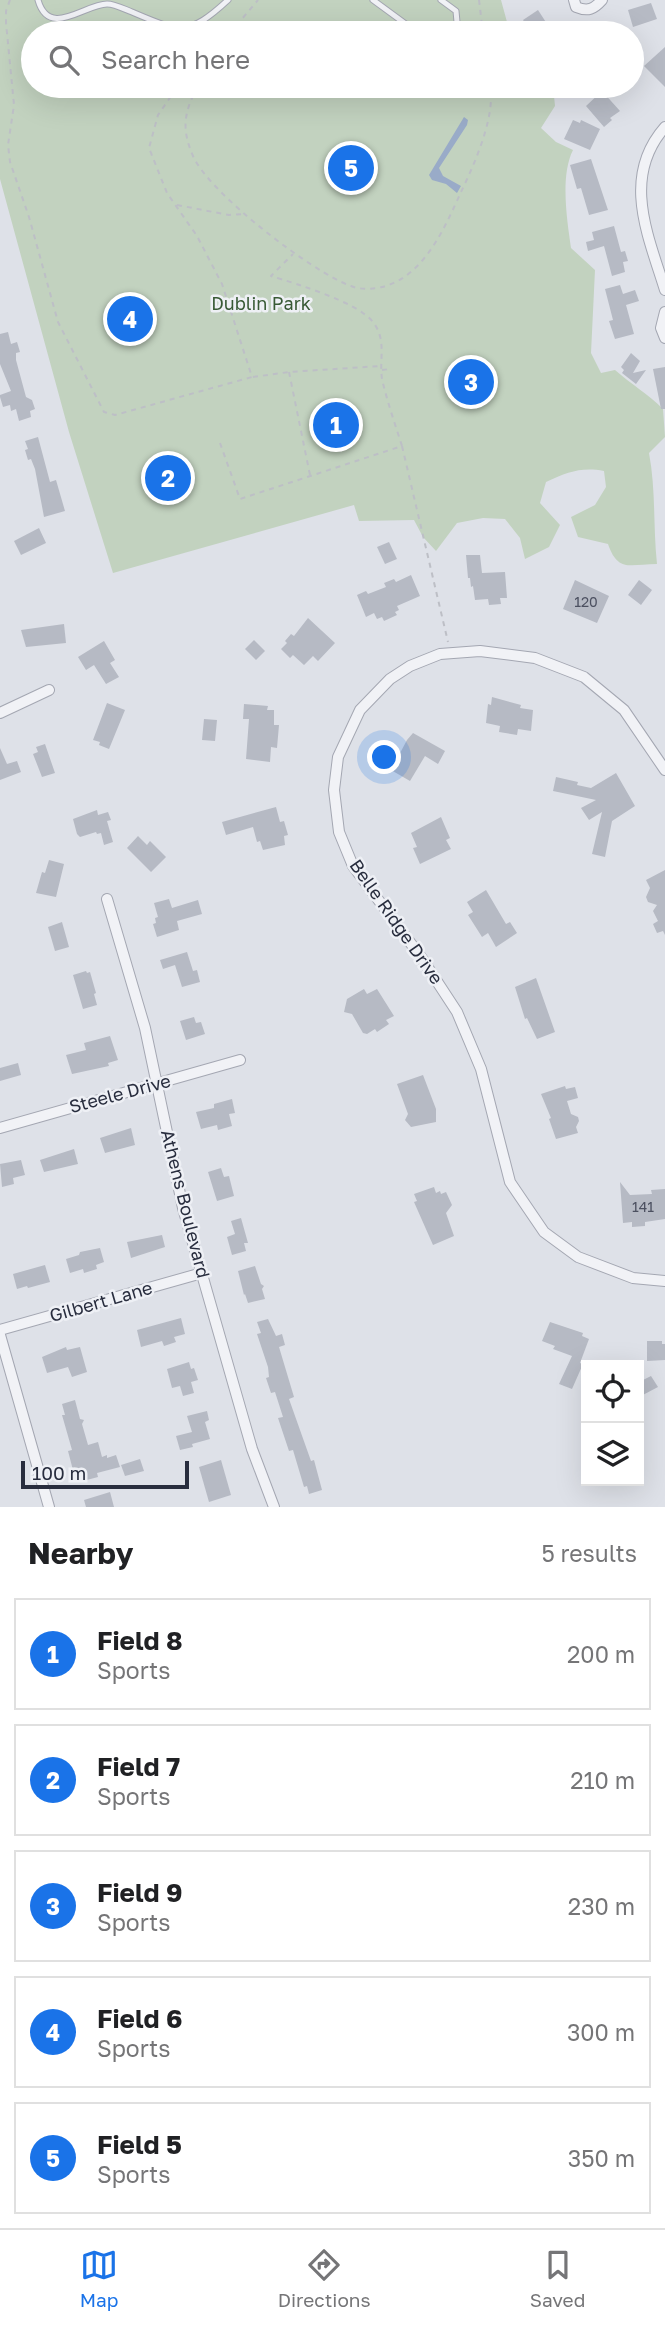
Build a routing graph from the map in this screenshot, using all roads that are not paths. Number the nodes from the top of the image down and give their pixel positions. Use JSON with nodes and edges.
{"nodes":[{"id":1,"x":38,"y":0,"type":"edge"},
{"id":2,"x":228,"y":0,"type":"edge"},
{"id":3,"x":373,"y":0,"type":"edge"},
{"id":4,"x":441,"y":0,"type":"edge"},
{"id":5,"x":574,"y":0,"type":"edge"},
{"id":6,"x":602,"y":0,"type":"edge"},
{"id":7,"x":153,"y":21,"type":"edge"},
{"id":8,"x":201,"y":21,"type":"edge"},
{"id":9,"x":402,"y":21,"type":"edge"},
{"id":10,"x":457,"y":21,"type":"edge"},
{"id":11,"x":665,"y":127,"type":"edge"},
{"id":12,"x":665,"y":290,"type":"edge"},
{"id":13,"x":665,"y":312,"type":"edge"},
{"id":14,"x":665,"y":338,"type":"edge"},
{"id":15,"x":49,"y":690,"type":"dead end"},
{"id":16,"x":0,"y":713,"type":"edge"},
{"id":17,"x":665,"y":770,"type":"edge"},
{"id":18,"x":107,"y":899,"type":"dead end"},
{"id":19,"x":240,"y":1060,"type":"dead end"},
{"id":20,"x":156,"y":1085,"type":"junction"},
{"id":21,"x":0,"y":1128,"type":"edge"},
{"id":22,"x":202,"y":1273,"type":"junction"},
{"id":23,"x":665,"y":1281,"type":"edge"},
{"id":24,"x":0,"y":1332,"type":"edge"},
{"id":25,"x":49,"y":1507,"type":"edge"},
{"id":26,"x":274,"y":1507,"type":"edge"}],
"edges":[{"from":1,"to":7,"type":"lane"},
{"from":2,"to":8,"type":"lane"},
{"from":3,"to":9,"type":"lane"},
{"from":4,"to":10,"type":"lane"},
{"from":5,"to":6,"type":"street"},
{"from":11,"to":12,"type":"street"},
{"from":13,"to":14,"type":"street"},
{"from":15,"to":16,"type":"street"},
{"from":17,"to":23,"type":"street","name":"Belle Ridge Drive"},
{"from":18,"to":20,"type":"street","name":"Athens Boulevard"},
{"from":19,"to":20,"type":"street","name":"Steele Drive"},
{"from":20,"to":21,"type":"street","name":"Steele Drive"},
{"from":20,"to":22,"type":"street","name":"Athens Boulevard"},
{"from":22,"to":24,"type":"street","name":"Gilbert Lane"},
{"from":22,"to":26,"type":"street","name":"Athens Boulevard"},
{"from":24,"to":25,"type":"street"}]}
